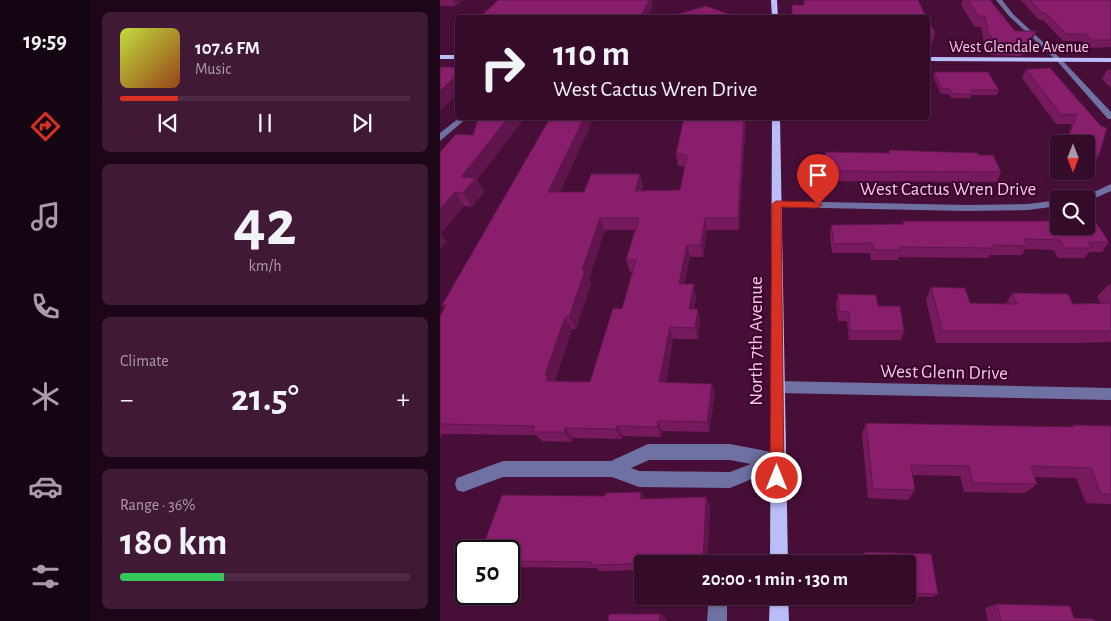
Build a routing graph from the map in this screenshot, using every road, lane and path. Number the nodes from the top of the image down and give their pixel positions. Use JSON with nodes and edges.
{"nodes":[{"id":1,"x":774,"y":0,"type":"edge"},
{"id":2,"x":999,"y":0,"type":"edge"},
{"id":3,"x":774,"y":15,"type":"edge"},
{"id":4,"x":440,"y":57,"type":"edge"},
{"id":5,"x":455,"y":57,"type":"edge"},
{"id":6,"x":930,"y":59,"type":"edge"},
{"id":7,"x":1059,"y":60,"type":"junction"},
{"id":8,"x":1111,"y":60,"type":"edge"},
{"id":9,"x":1111,"y":117,"type":"edge"},
{"id":10,"x":461,"y":120,"type":"edge"},
{"id":11,"x":776,"y":120,"type":"edge"},
{"id":12,"x":440,"y":138,"type":"edge"},
{"id":13,"x":1111,"y":187,"type":"edge"},
{"id":14,"x":1095,"y":194,"type":"edge"},
{"id":15,"x":776,"y":204,"type":"junction"},
{"id":16,"x":1050,"y":204,"type":"edge"},
{"id":17,"x":777,"y":387,"type":"junction"},
{"id":18,"x":1111,"y":394,"type":"edge"},
{"id":19,"x":777,"y":461,"type":"junction"},
{"id":20,"x":612,"y":469,"type":"junction"},
{"id":21,"x":463,"y":484,"type":"dead end"},
{"id":22,"x":779,"y":555,"type":"edge"},
{"id":23,"x":718,"y":605,"type":"edge"},
{"id":24,"x":779,"y":605,"type":"edge"},
{"id":25,"x":717,"y":621,"type":"edge"},
{"id":26,"x":779,"y":621,"type":"edge"}],
"edges":[{"from":1,"to":3,"type":"main road"},
{"from":2,"to":7,"type":"street"},
{"from":4,"to":5,"type":"main road"},
{"from":6,"to":7,"type":"main road","name":"West Glendale Avenue"},
{"from":7,"to":8,"type":"main road","name":"West Glendale Avenue"},
{"from":7,"to":9,"type":"street"},
{"from":10,"to":12,"type":"street"},
{"from":11,"to":15,"type":"main road","name":"North 7th Avenue"},
{"from":13,"to":14,"type":"street"},
{"from":15,"to":16,"type":"street","name":"West Cactus Wren Drive"},
{"from":15,"to":17,"type":"main road","name":"North 7th Avenue"},
{"from":17,"to":18,"type":"street","name":"West Glenn Drive"},
{"from":17,"to":19,"type":"main road","name":"North 7th Avenue"},
{"from":19,"to":20,"type":"street"},
{"from":19,"to":20,"type":"street"},
{"from":19,"to":22,"type":"main road","name":"North 7th Avenue"},
{"from":20,"to":21,"type":"street"},
{"from":23,"to":25,"type":"street"},
{"from":24,"to":26,"type":"main road"}]}
